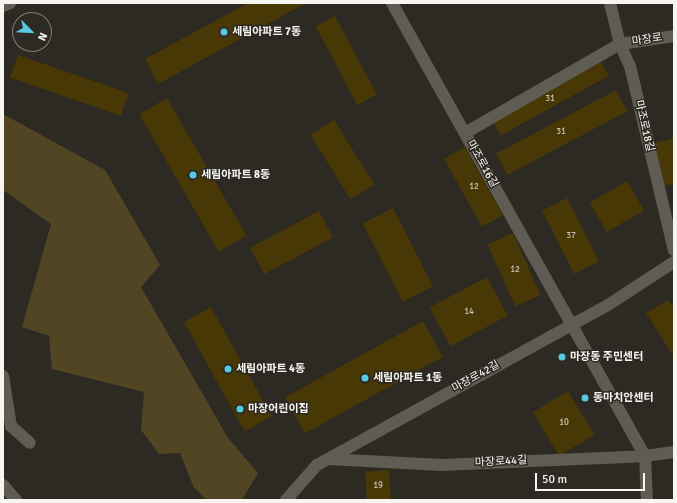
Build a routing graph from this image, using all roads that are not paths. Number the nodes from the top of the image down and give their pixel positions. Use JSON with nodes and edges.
{"nodes":[{"id":1,"x":10,"y":3,"type":"edge"},
{"id":2,"x":392,"y":3,"type":"edge"},
{"id":3,"x":610,"y":3,"type":"edge"},
{"id":4,"x":3,"y":6,"type":"edge"},
{"id":5,"x":674,"y":36,"type":"edge"},
{"id":6,"x":620,"y":44,"type":"junction"},
{"id":7,"x":465,"y":133,"type":"junction"},
{"id":8,"x":674,"y":250,"type":"edge"},
{"id":9,"x":674,"y":262,"type":"edge"},
{"id":10,"x":572,"y":324,"type":"junction"},
{"id":11,"x":3,"y":376,"type":"edge"},
{"id":12,"x":30,"y":443,"type":"dead end"},
{"id":13,"x":674,"y":452,"type":"edge"},
{"id":14,"x":645,"y":456,"type":"junction"},
{"id":15,"x":329,"y":458,"type":"junction"},
{"id":16,"x":3,"y":485,"type":"edge"},
{"id":17,"x":16,"y":500,"type":"edge"},
{"id":18,"x":286,"y":500,"type":"edge"},
{"id":19,"x":647,"y":500,"type":"edge"}],
"edges":[{"from":1,"to":4,"type":"street"},
{"from":2,"to":7,"type":"street","name":"마조로16길"},
{"from":3,"to":6,"type":"street","name":"마조로18길"},
{"from":5,"to":6,"type":"street","name":"마장로"},
{"from":6,"to":7,"type":"street"},
{"from":6,"to":8,"type":"street","name":"마조로18길"},
{"from":7,"to":10,"type":"street","name":"마조로16길"},
{"from":9,"to":10,"type":"street","name":"마장로42길"},
{"from":10,"to":14,"type":"street","name":"마조로16길"},
{"from":10,"to":15,"type":"street","name":"마장로42길"},
{"from":11,"to":12,"type":"street"},
{"from":13,"to":14,"type":"street","name":"마장로44길"},
{"from":14,"to":15,"type":"street","name":"마장로44길"},
{"from":14,"to":19,"type":"street"},
{"from":15,"to":18,"type":"street","name":"마장로42길"},
{"from":16,"to":17,"type":"street"}]}
